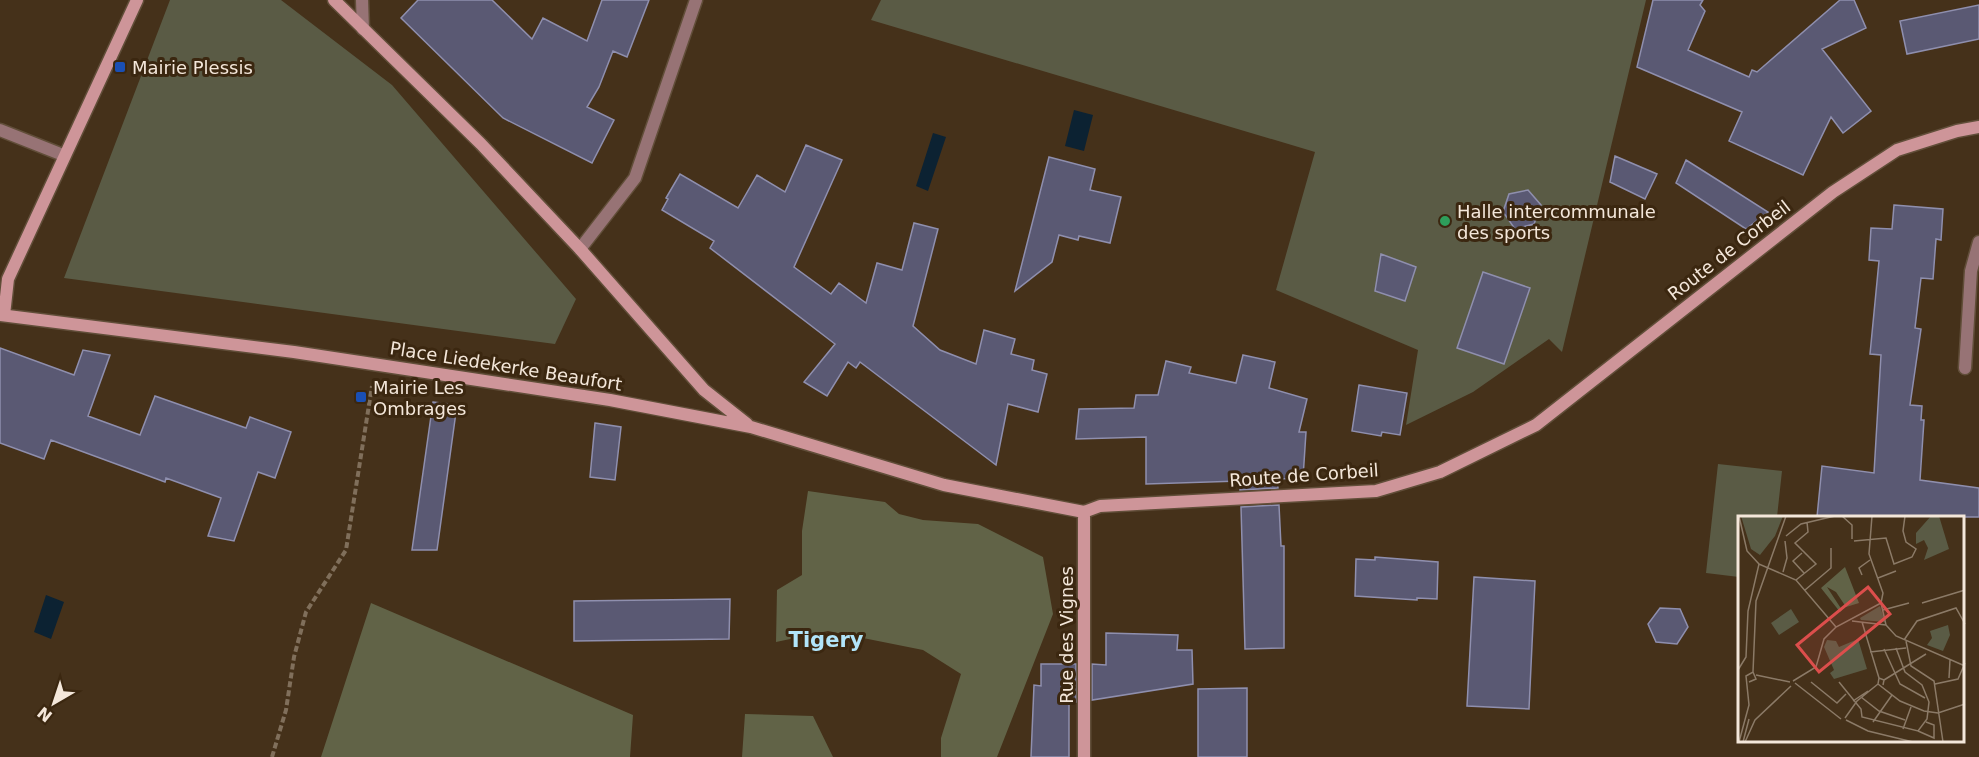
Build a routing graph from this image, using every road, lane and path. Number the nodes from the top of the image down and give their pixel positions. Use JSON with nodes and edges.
{"nodes":[{"id":1,"x":137,"y":0,"type":"edge"},
{"id":2,"x":334,"y":0,"type":"edge"},
{"id":3,"x":362,"y":0,"type":"edge"},
{"id":4,"x":696,"y":0,"type":"edge"},
{"id":5,"x":363,"y":29,"type":"junction"},
{"id":6,"x":1979,"y":127,"type":"edge"},
{"id":7,"x":0,"y":130,"type":"edge"},
{"id":8,"x":63,"y":155,"type":"junction"},
{"id":9,"x":1979,"y":242,"type":"edge"},
{"id":10,"x":580,"y":249,"type":"junction"},
{"id":11,"x":2,"y":315,"type":"edge"},
{"id":12,"x":376,"y":364,"type":"junction"},
{"id":13,"x":1965,"y":368,"type":"dead end"},
{"id":14,"x":751,"y":427,"type":"junction"},
{"id":15,"x":1084,"y":512,"type":"junction"},
{"id":16,"x":272,"y":757,"type":"edge"},
{"id":17,"x":1084,"y":757,"type":"edge"}],
"edges":[{"from":1,"to":8,"type":"street","name":"Place Liedekerke Beaufort"},
{"from":2,"to":5,"type":"street"},
{"from":3,"to":5,"type":"street"},
{"from":4,"to":10,"type":"street"},
{"from":5,"to":10,"type":"street"},
{"from":6,"to":15,"type":"street","name":"Route de Corbeil"},
{"from":7,"to":8,"type":"street"},
{"from":8,"to":11,"type":"street","name":"Place Liedekerke Beaufort"},
{"from":9,"to":13,"type":"street"},
{"from":10,"to":14,"type":"street"},
{"from":11,"to":12,"type":"street","name":"Place Liedekerke Beaufort"},
{"from":12,"to":14,"type":"street","name":"Place Liedekerke Beaufort"},
{"from":12,"to":16,"type":"path"},
{"from":14,"to":15,"type":"street","name":"Route de Corbeil"},
{"from":15,"to":17,"type":"street","name":"Rue des Vignes"}]}
